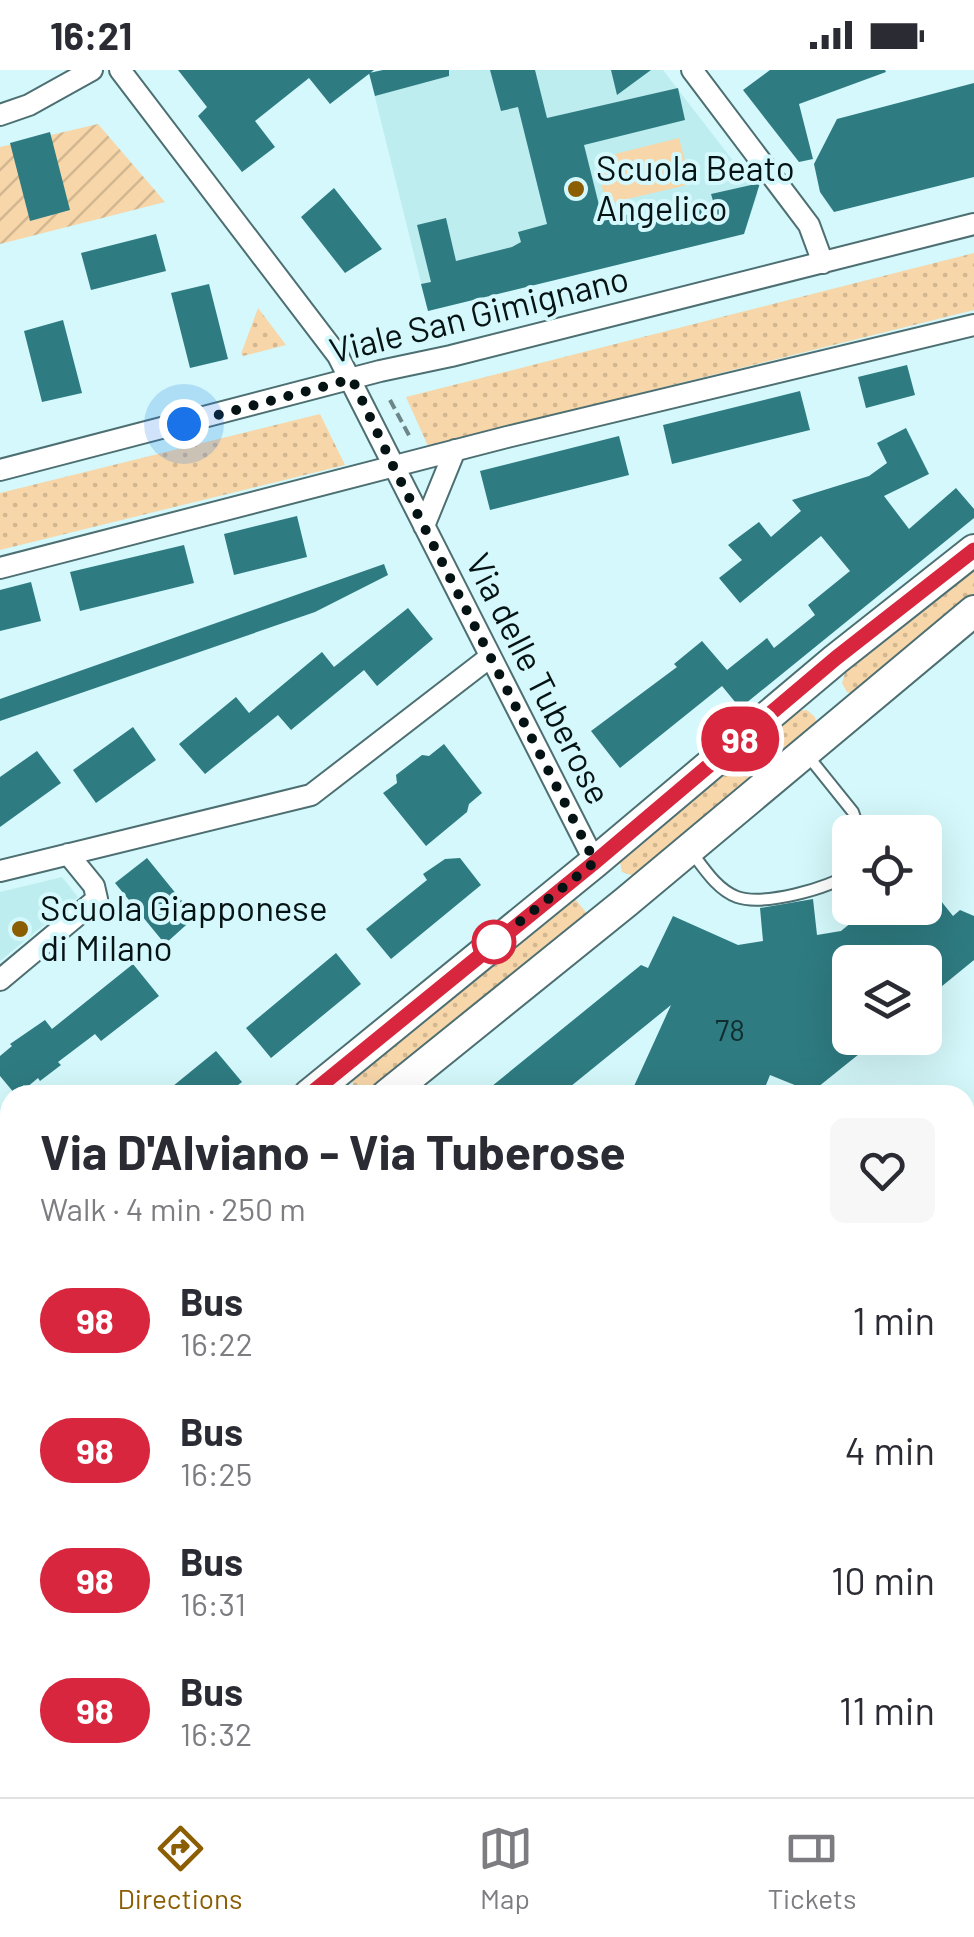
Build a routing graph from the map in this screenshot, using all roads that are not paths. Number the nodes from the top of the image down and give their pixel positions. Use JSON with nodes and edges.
{"nodes":[{"id":1,"x":92,"y":70,"type":"edge"},
{"id":2,"x":120,"y":70,"type":"edge"},
{"id":3,"x":692,"y":70,"type":"edge"},
{"id":4,"x":0,"y":115,"type":"edge"},
{"id":5,"x":974,"y":224,"type":"edge"},
{"id":6,"x":823,"y":263,"type":"junction"},
{"id":7,"x":974,"y":326,"type":"edge"},
{"id":8,"x":352,"y":379,"type":"junction"},
{"id":9,"x":454,"y":450,"type":"junction"},
{"id":10,"x":394,"y":468,"type":"junction"},
{"id":11,"x":0,"y":470,"type":"edge"},
{"id":12,"x":424,"y":526,"type":"junction"},
{"id":13,"x":974,"y":550,"type":"edge"},
{"id":14,"x":0,"y":568,"type":"edge"},
{"id":15,"x":974,"y":612,"type":"edge"},
{"id":16,"x":490,"y":658,"type":"junction"},
{"id":17,"x":814,"y":677,"type":"junction"},
{"id":18,"x":846,"y":717,"type":"junction"},
{"id":19,"x":804,"y":752,"type":"junction"},
{"id":20,"x":854,"y":815,"type":"edge"},
{"id":21,"x":689,"y":849,"type":"junction"},
{"id":22,"x":68,"y":854,"type":"junction"},
{"id":23,"x":595,"y":862,"type":"junction"},
{"id":24,"x":0,"y":871,"type":"edge"},
{"id":25,"x":832,"y":884,"type":"edge"},
{"id":26,"x":626,"y":902,"type":"junction"},
{"id":27,"x":0,"y":980,"type":"edge"},
{"id":28,"x":328,"y":1085,"type":"edge"},
{"id":29,"x":399,"y":1085,"type":"edge"}],
"edges":[{"from":1,"to":4,"type":"street"},
{"from":2,"to":8,"type":"street","name":"Via delle Tuberose"},
{"from":3,"to":6,"type":"street"},
{"from":5,"to":6,"type":"street","name":"Viale San Gimignano"},
{"from":6,"to":8,"type":"street","name":"Viale San Gimignano"},
{"from":7,"to":9,"type":"street"},
{"from":8,"to":10,"type":"street","name":"Via delle Tuberose"},
{"from":8,"to":11,"type":"street","name":"Viale San Gimignano"},
{"from":9,"to":10,"type":"street"},
{"from":9,"to":12,"type":"street","name":"Via delle Tuberose"},
{"from":10,"to":12,"type":"street","name":"Via delle Tuberose"},
{"from":10,"to":14,"type":"street"},
{"from":12,"to":16,"type":"street","name":"Via delle Tuberose"},
{"from":13,"to":17,"type":"main road"},
{"from":15,"to":18,"type":"main road"},
{"from":16,"to":22,"type":"street"},
{"from":16,"to":23,"type":"street","name":"Via delle Tuberose"},
{"from":17,"to":18,"type":"main road"},
{"from":17,"to":23,"type":"main road"},
{"from":18,"to":19,"type":"main road"},
{"from":19,"to":20,"type":"lane"},
{"from":19,"to":21,"type":"main road"},
{"from":21,"to":25,"type":"lane"},
{"from":21,"to":26,"type":"main road"},
{"from":22,"to":24,"type":"street"},
{"from":22,"to":27,"type":"street"},
{"from":23,"to":26,"type":"main road"},
{"from":23,"to":28,"type":"main road"},
{"from":26,"to":29,"type":"main road"}]}
